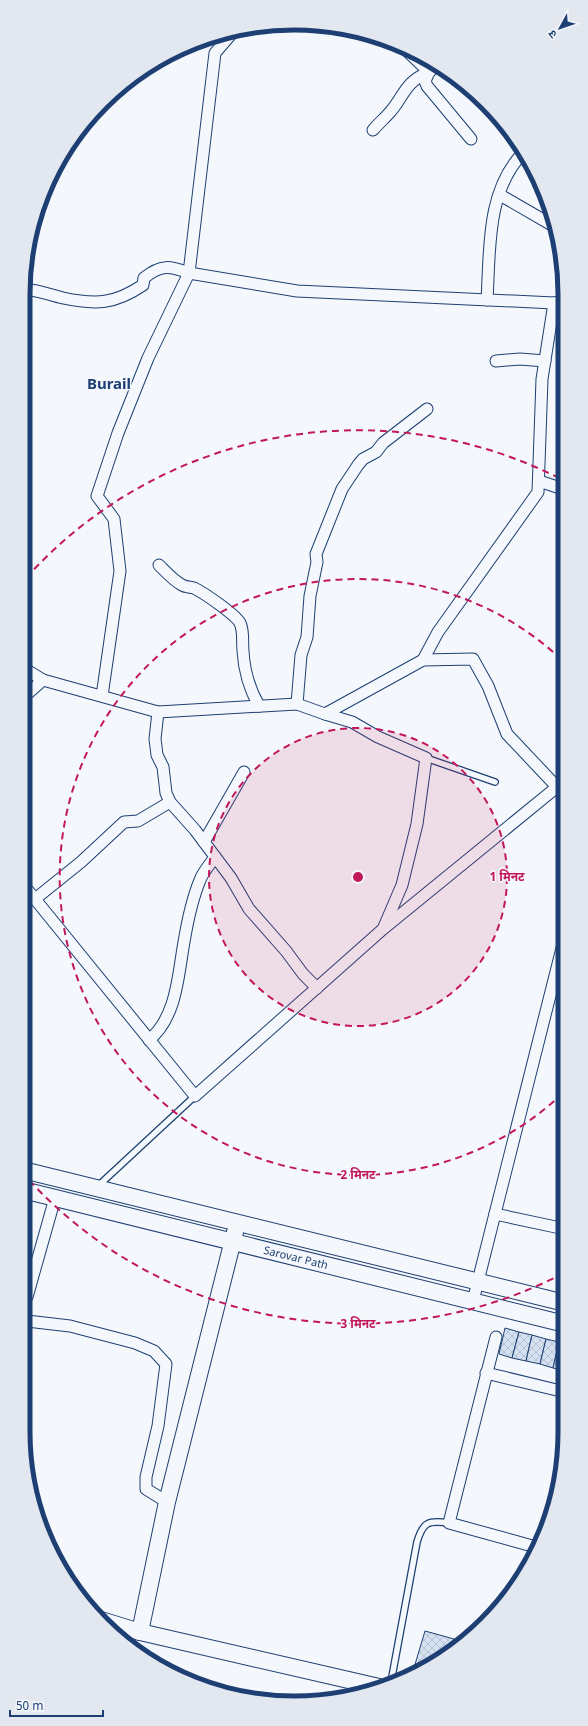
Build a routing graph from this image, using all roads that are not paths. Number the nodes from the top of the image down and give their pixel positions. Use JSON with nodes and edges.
{"nodes":[{"id":1,"x":227,"y":39,"type":"edge"},
{"id":2,"x":432,"y":69,"type":"edge"},
{"id":3,"x":432,"y":69,"type":"edge"},
{"id":4,"x":373,"y":130,"type":"dead end"},
{"id":5,"x":471,"y":139,"type":"dead end"},
{"id":6,"x":520,"y":157,"type":"edge"},
{"id":7,"x":500,"y":195,"type":"junction"},
{"id":8,"x":548,"y":223,"type":"edge"},
{"id":9,"x":190,"y":273,"type":"junction"},
{"id":10,"x":30,"y":289,"type":"edge"},
{"id":11,"x":487,"y":300,"type":"junction"},
{"id":12,"x":558,"y":302,"type":"edge"},
{"id":13,"x":496,"y":361,"type":"dead end"},
{"id":14,"x":545,"y":361,"type":"junction"},
{"id":15,"x":427,"y":409,"type":"dead end"},
{"id":16,"x":539,"y":481,"type":"junction"},
{"id":17,"x":558,"y":487,"type":"edge"},
{"id":18,"x":159,"y":565,"type":"dead end"},
{"id":19,"x":423,"y":660,"type":"junction"},
{"id":20,"x":30,"y":672,"type":"edge"},
{"id":21,"x":43,"y":680,"type":"junction"},
{"id":22,"x":30,"y":692,"type":"edge"},
{"id":23,"x":102,"y":696,"type":"junction"},
{"id":24,"x":297,"y":704,"type":"junction"},
{"id":25,"x":259,"y":706,"type":"junction"},
{"id":26,"x":158,"y":712,"type":"junction"},
{"id":27,"x":325,"y":714,"type":"junction"},
{"id":28,"x":426,"y":758,"type":"junction"},
{"id":29,"x":244,"y":772,"type":"dead end"},
{"id":30,"x":495,"y":782,"type":"dead end"},
{"id":31,"x":558,"y":783,"type":"edge"},
{"id":32,"x":558,"y":788,"type":"edge"},
{"id":33,"x":170,"y":802,"type":"junction"},
{"id":34,"x":204,"y":842,"type":"junction"},
{"id":35,"x":215,"y":857,"type":"junction"},
{"id":36,"x":30,"y":893,"type":"edge"},
{"id":37,"x":35,"y":899,"type":"junction"},
{"id":38,"x":383,"y":930,"type":"junction"},
{"id":39,"x":558,"y":972,"type":"edge"},
{"id":40,"x":317,"y":988,"type":"junction"},
{"id":41,"x":149,"y":1040,"type":"junction"},
{"id":42,"x":195,"y":1096,"type":"junction"},
{"id":43,"x":30,"y":1172,"type":"edge"},
{"id":44,"x":96,"y":1188,"type":"junction"},
{"id":45,"x":30,"y":1192,"type":"edge"},
{"id":46,"x":55,"y":1198,"type":"junction"},
{"id":47,"x":495,"y":1214,"type":"junction"},
{"id":48,"x":237,"y":1223,"type":"junction"},
{"id":49,"x":558,"y":1228,"type":"edge"},
{"id":50,"x":232,"y":1242,"type":"junction"},
{"id":51,"x":478,"y":1283,"type":"junction"},
{"id":52,"x":30,"y":1286,"type":"edge"},
{"id":53,"x":473,"y":1301,"type":"junction"},
{"id":54,"x":558,"y":1301,"type":"edge"},
{"id":55,"x":30,"y":1320,"type":"edge"},
{"id":56,"x":558,"y":1322,"type":"edge"},
{"id":57,"x":496,"y":1337,"type":"dead end"},
{"id":58,"x":486,"y":1373,"type":"junction"},
{"id":59,"x":558,"y":1390,"type":"edge"},
{"id":60,"x":167,"y":1502,"type":"junction"},
{"id":61,"x":448,"y":1523,"type":"junction"},
{"id":62,"x":532,"y":1546,"type":"edge"},
{"id":63,"x":112,"y":1623,"type":"edge"},
{"id":64,"x":140,"y":1632,"type":"junction"},
{"id":65,"x":392,"y":1677,"type":"edge"},
{"id":66,"x":369,"y":1685,"type":"edge"}],
"edges":[{"from":1,"to":9,"type":"street"},
{"from":2,"to":4,"type":"street"},
{"from":3,"to":5,"type":"street"},
{"from":6,"to":7,"type":"street"},
{"from":7,"to":8,"type":"street"},
{"from":7,"to":11,"type":"street"},
{"from":9,"to":10,"type":"street"},
{"from":9,"to":11,"type":"street"},
{"from":9,"to":23,"type":"street"},
{"from":11,"to":12,"type":"street"},
{"from":12,"to":14,"type":"street"},
{"from":13,"to":14,"type":"street"},
{"from":14,"to":16,"type":"street"},
{"from":15,"to":24,"type":"street"},
{"from":16,"to":17,"type":"street"},
{"from":16,"to":19,"type":"street"},
{"from":18,"to":25,"type":"street"},
{"from":19,"to":27,"type":"street"},
{"from":19,"to":31,"type":"street"},
{"from":20,"to":21,"type":"street"},
{"from":21,"to":22,"type":"street"},
{"from":21,"to":23,"type":"street"},
{"from":23,"to":26,"type":"street"},
{"from":24,"to":25,"type":"street"},
{"from":24,"to":27,"type":"street"},
{"from":25,"to":26,"type":"street"},
{"from":26,"to":33,"type":"street"},
{"from":27,"to":28,"type":"street"},
{"from":28,"to":30,"type":"lane"},
{"from":28,"to":38,"type":"street"},
{"from":29,"to":34,"type":"street"},
{"from":32,"to":38,"type":"street"},
{"from":33,"to":34,"type":"street"},
{"from":33,"to":37,"type":"street"},
{"from":34,"to":35,"type":"street"},
{"from":35,"to":40,"type":"street"},
{"from":35,"to":41,"type":"street"},
{"from":36,"to":37,"type":"street"},
{"from":37,"to":41,"type":"street"},
{"from":38,"to":40,"type":"street"},
{"from":39,"to":47,"type":"street"},
{"from":40,"to":42,"type":"street"},
{"from":41,"to":42,"type":"street"},
{"from":42,"to":44,"type":"lane"},
{"from":43,"to":44,"type":"main road","name":"Sarovar Path"},
{"from":44,"to":48,"type":"main road","name":"Sarovar Path"},
{"from":45,"to":46,"type":"main road","name":"Sarovar Path"},
{"from":46,"to":50,"type":"main road","name":"Sarovar Path"},
{"from":46,"to":52,"type":"street"},
{"from":47,"to":49,"type":"street"},
{"from":47,"to":51,"type":"street"},
{"from":48,"to":50,"type":"main road"},
{"from":48,"to":51,"type":"main road","name":"Sarovar Path"},
{"from":50,"to":53,"type":"main road","name":"Sarovar Path"},
{"from":50,"to":60,"type":"main road"},
{"from":51,"to":53,"type":"street"},
{"from":51,"to":54,"type":"main road","name":"Sarovar Path"},
{"from":53,"to":56,"type":"main road","name":"Sarovar Path"},
{"from":55,"to":60,"type":"street"},
{"from":57,"to":58,"type":"street"},
{"from":58,"to":59,"type":"street"},
{"from":58,"to":61,"type":"street"},
{"from":60,"to":64,"type":"main road"},
{"from":61,"to":62,"type":"street"},
{"from":61,"to":65,"type":"lane"},
{"from":63,"to":64,"type":"main road"},
{"from":64,"to":66,"type":"main road"}]}
